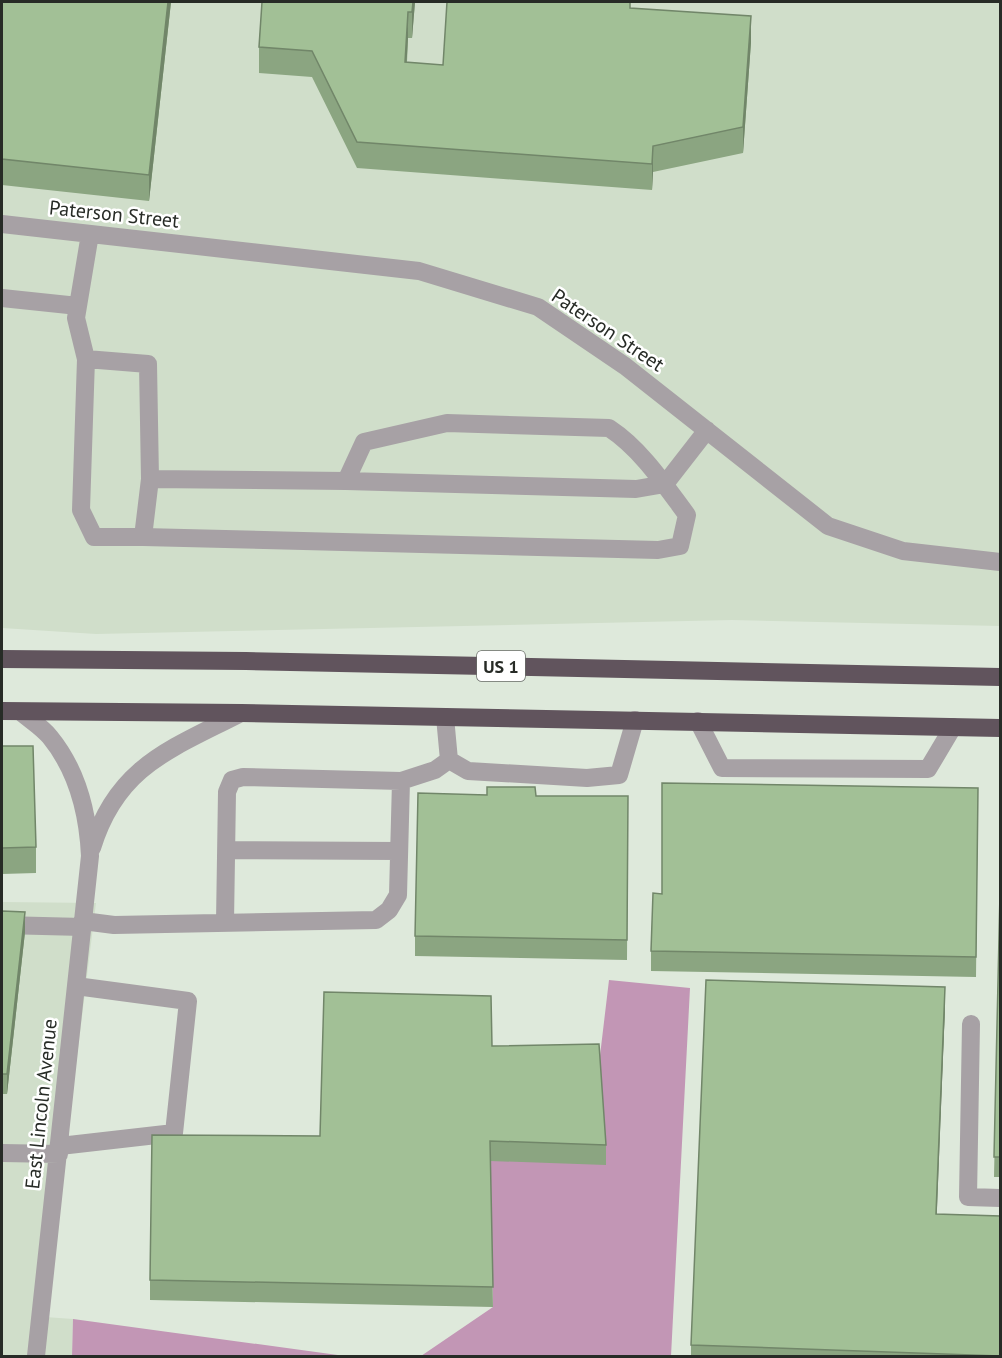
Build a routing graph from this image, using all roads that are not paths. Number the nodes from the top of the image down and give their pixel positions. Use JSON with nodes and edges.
{"nodes":[{"id":1,"x":2,"y":224,"type":"edge"},
{"id":2,"x":90,"y":234,"type":"junction"},
{"id":3,"x":2,"y":298,"type":"edge"},
{"id":4,"x":78,"y":306,"type":"junction"},
{"id":5,"x":86,"y":359,"type":"junction"},
{"id":6,"x":707,"y":430,"type":"junction"},
{"id":7,"x":150,"y":479,"type":"junction"},
{"id":8,"x":346,"y":481,"type":"junction"},
{"id":9,"x":665,"y":484,"type":"junction"},
{"id":10,"x":143,"y":537,"type":"junction"},
{"id":11,"x":1000,"y":562,"type":"edge"},
{"id":12,"x":2,"y":659,"type":"edge"},
{"id":13,"x":1000,"y":676,"type":"edge"},
{"id":14,"x":2,"y":711,"type":"edge"},
{"id":15,"x":21,"y":712,"type":"junction"},
{"id":16,"x":241,"y":713,"type":"junction"},
{"id":17,"x":445,"y":717,"type":"junction"},
{"id":18,"x":635,"y":720,"type":"junction"},
{"id":19,"x":698,"y":721,"type":"junction"},
{"id":20,"x":953,"y":727,"type":"junction"},
{"id":21,"x":1000,"y":728,"type":"edge"},
{"id":22,"x":448,"y":759,"type":"junction"},
{"id":23,"x":401,"y":781,"type":"junction"},
{"id":24,"x":227,"y":850,"type":"junction"},
{"id":25,"x":399,"y":851,"type":"junction"},
{"id":26,"x":90,"y":856,"type":"junction"},
{"id":27,"x":225,"y":922,"type":"junction"},
{"id":28,"x":83,"y":924,"type":"junction"},
{"id":29,"x":2,"y":925,"type":"edge"},
{"id":30,"x":76,"y":986,"type":"junction"},
{"id":31,"x":971,"y":1024,"type":"dead end"},
{"id":32,"x":59,"y":1150,"type":"junction"},
{"id":33,"x":2,"y":1153,"type":"edge"},
{"id":34,"x":1000,"y":1198,"type":"edge"},
{"id":35,"x":36,"y":1356,"type":"edge"}],
"edges":[{"from":1,"to":2,"type":"street","name":"Paterson Street"},
{"from":2,"to":4,"type":"street"},
{"from":2,"to":6,"type":"street","name":"Paterson Street"},
{"from":3,"to":4,"type":"street"},
{"from":4,"to":5,"type":"street"},
{"from":5,"to":7,"type":"street"},
{"from":5,"to":10,"type":"street"},
{"from":6,"to":9,"type":"street"},
{"from":6,"to":11,"type":"street","name":"Paterson Street"},
{"from":7,"to":8,"type":"street"},
{"from":7,"to":10,"type":"street"},
{"from":8,"to":9,"type":"street"},
{"from":8,"to":9,"type":"street"},
{"from":9,"to":10,"type":"street"},
{"from":12,"to":13,"type":"highway","number":"US 1"},
{"from":14,"to":15,"type":"highway"},
{"from":15,"to":16,"type":"highway"},
{"from":15,"to":26,"type":"street","name":"East Lincoln Avenue"},
{"from":16,"to":17,"type":"highway"},
{"from":16,"to":26,"type":"street","name":"East Lincoln Avenue"},
{"from":17,"to":18,"type":"highway"},
{"from":17,"to":22,"type":"street"},
{"from":18,"to":19,"type":"highway"},
{"from":18,"to":22,"type":"street"},
{"from":19,"to":20,"type":"highway"},
{"from":19,"to":20,"type":"street"},
{"from":20,"to":21,"type":"highway"},
{"from":22,"to":23,"type":"street"},
{"from":23,"to":24,"type":"street"},
{"from":23,"to":25,"type":"street"},
{"from":24,"to":25,"type":"street"},
{"from":24,"to":27,"type":"street"},
{"from":25,"to":27,"type":"street"},
{"from":26,"to":28,"type":"street","name":"East Lincoln Avenue"},
{"from":27,"to":28,"type":"street"},
{"from":28,"to":29,"type":"street"},
{"from":28,"to":30,"type":"street","name":"East Lincoln Avenue"},
{"from":30,"to":32,"type":"street","name":"East Lincoln Avenue"},
{"from":30,"to":32,"type":"street"},
{"from":31,"to":34,"type":"street"},
{"from":32,"to":33,"type":"street"},
{"from":32,"to":35,"type":"street","name":"East Lincoln Avenue"}]}
